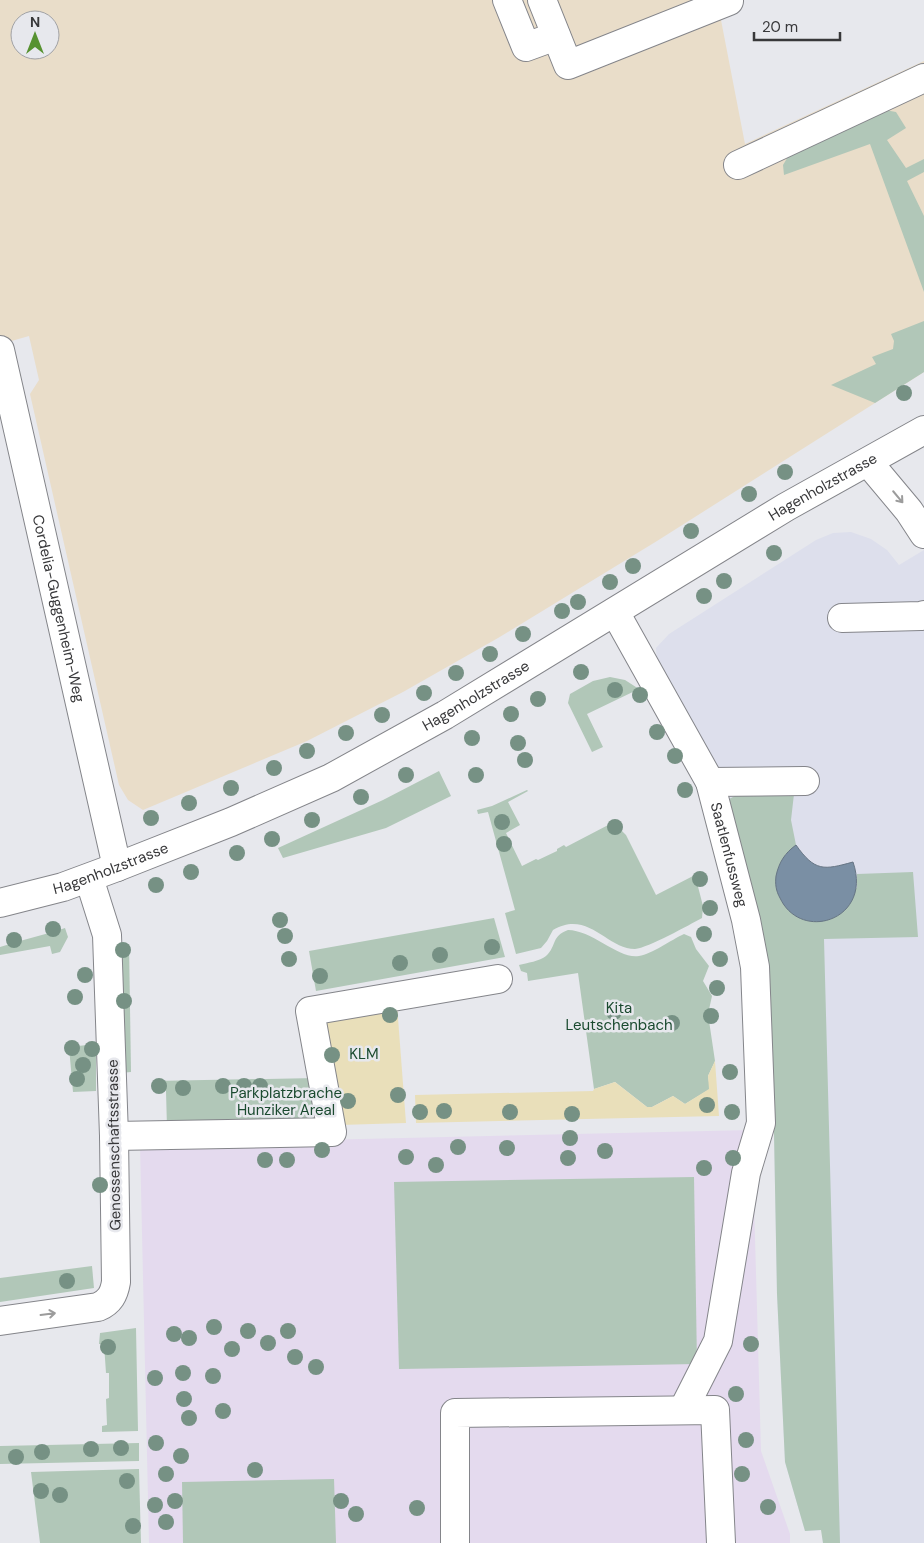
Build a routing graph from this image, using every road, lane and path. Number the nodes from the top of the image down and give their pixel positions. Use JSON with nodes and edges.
{"nodes":[{"id":1,"x":508,"y":0,"type":"edge"},
{"id":2,"x":542,"y":0,"type":"edge"},
{"id":3,"x":729,"y":1,"type":"edge"},
{"id":4,"x":556,"y":36,"type":"junction"},
{"id":5,"x":924,"y":78,"type":"edge"},
{"id":6,"x":738,"y":165,"type":"dead end"},
{"id":7,"x":0,"y":350,"type":"edge"},
{"id":8,"x":920,"y":440,"type":"edge"},
{"id":9,"x":868,"y":462,"type":"junction"},
{"id":10,"x":924,"y":534,"type":"edge"},
{"id":11,"x":614,"y":612,"type":"junction"},
{"id":12,"x":924,"y":615,"type":"edge"},
{"id":13,"x":842,"y":618,"type":"dead end"},
{"id":14,"x":805,"y":780,"type":"dead end"},
{"id":15,"x":710,"y":782,"type":"junction"},
{"id":16,"x":117,"y":867,"type":"junction"},
{"id":17,"x":89,"y":878,"type":"junction"},
{"id":18,"x":0,"y":904,"type":"edge"},
{"id":19,"x":498,"y":978,"type":"dead end"},
{"id":20,"x":114,"y":1136,"type":"junction"},
{"id":21,"x":0,"y":1321,"type":"edge"},
{"id":22,"x":683,"y":1410,"type":"junction"},
{"id":23,"x":455,"y":1543,"type":"edge"},
{"id":24,"x":720,"y":1543,"type":"edge"}],
"edges":[{"from":1,"to":4,"type":"street"},
{"from":2,"to":4,"type":"street"},
{"from":3,"to":4,"type":"street"},
{"from":5,"to":6,"type":"street"},
{"from":7,"to":16,"type":"street","name":"Cordelia-Guggenheim-Weg"},
{"from":8,"to":9,"type":"street","name":"Hagenholzstrasse"},
{"from":9,"to":10,"type":"street","one_way":true},
{"from":9,"to":11,"type":"street","name":"Hagenholzstrasse"},
{"from":11,"to":15,"type":"street","name":"Saatlenfussweg"},
{"from":11,"to":16,"type":"street","name":"Hagenholzstrasse"},
{"from":12,"to":13,"type":"street"},
{"from":14,"to":15,"type":"street"},
{"from":15,"to":22,"type":"street","name":"Saatlenfussweg"},
{"from":16,"to":17,"type":"street","name":"Hagenholzstrasse"},
{"from":17,"to":18,"type":"street","name":"Hagenholzstrasse"},
{"from":17,"to":20,"type":"street","name":"Genossenschaftsstrasse"},
{"from":19,"to":20,"type":"street"},
{"from":21,"to":20,"type":"street","name":"Genossenschaftsstrasse","one_way":true},
{"from":22,"to":23,"type":"street"},
{"from":22,"to":24,"type":"street"}]}
